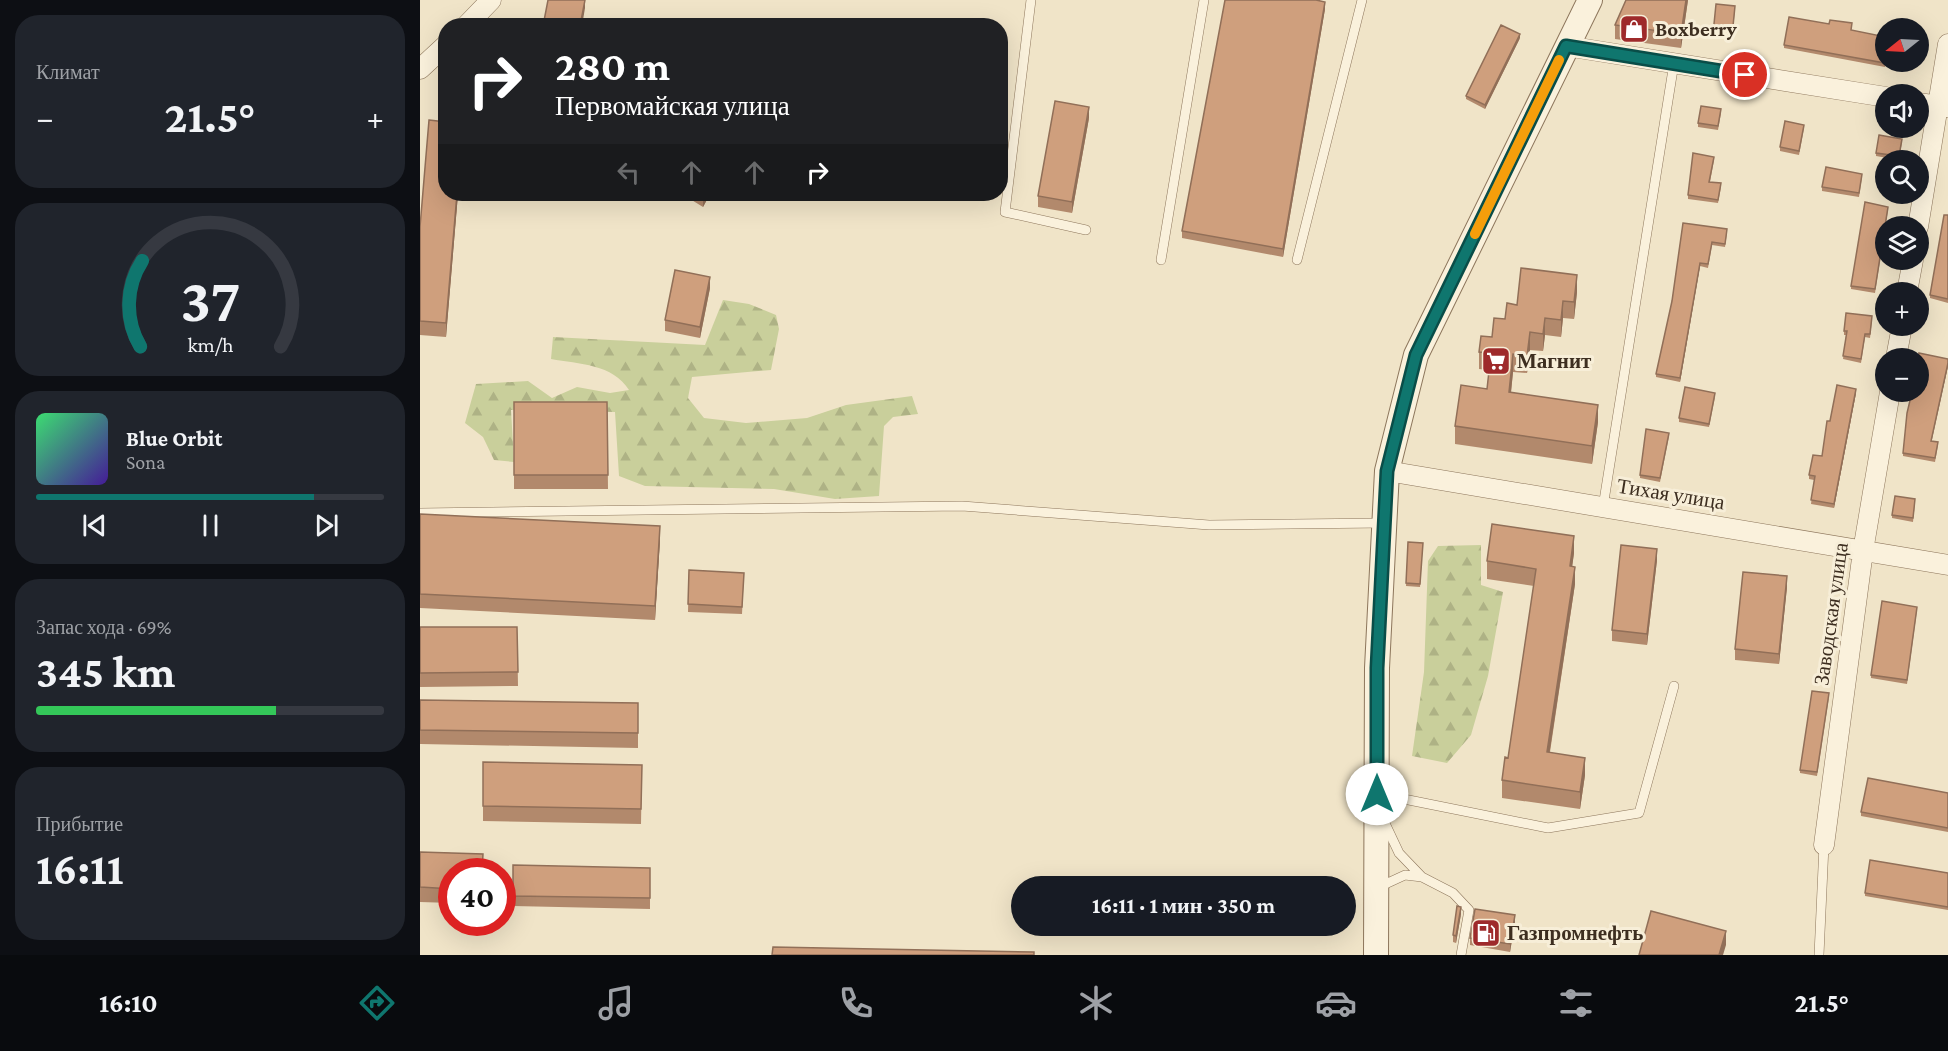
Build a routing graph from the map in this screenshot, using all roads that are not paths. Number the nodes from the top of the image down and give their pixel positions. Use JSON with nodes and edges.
{"nodes":[{"id":1,"x":491,"y":0,"type":"edge"},
{"id":2,"x":1031,"y":0,"type":"edge"},
{"id":3,"x":1204,"y":0,"type":"edge"},
{"id":4,"x":1362,"y":0,"type":"edge"},
{"id":5,"x":1590,"y":0,"type":"edge"},
{"id":6,"x":474,"y":18,"type":"edge"},
{"id":7,"x":1948,"y":44,"type":"edge"},
{"id":8,"x":1566,"y":46,"type":"junction"},
{"id":9,"x":438,"y":52,"type":"edge"},
{"id":10,"x":1674,"y":63,"type":"junction"},
{"id":11,"x":420,"y":69,"type":"edge"},
{"id":12,"x":1875,"y":95,"type":"edge"},
{"id":13,"x":1929,"y":104,"type":"edge"},
{"id":14,"x":1944,"y":106,"type":"edge"},
{"id":15,"x":1008,"y":188,"type":"edge"},
{"id":16,"x":1006,"y":201,"type":"edge"},
{"id":17,"x":1920,"y":216,"type":"edge"},
{"id":18,"x":1086,"y":230,"type":"dead end"},
{"id":19,"x":1161,"y":260,"type":"dead end"},
{"id":20,"x":1297,"y":260,"type":"dead end"},
{"id":21,"x":1888,"y":402,"type":"edge"},
{"id":22,"x":1387,"y":471,"type":"junction"},
{"id":23,"x":1603,"y":507,"type":"junction"},
{"id":24,"x":420,"y":513,"type":"edge"},
{"id":25,"x":1384,"y":523,"type":"junction"},
{"id":26,"x":1863,"y":551,"type":"junction"},
{"id":27,"x":1948,"y":565,"type":"edge"},
{"id":28,"x":1674,"y":686,"type":"dead end"},
{"id":29,"x":1376,"y":801,"type":"junction"},
{"id":30,"x":1824,"y":844,"type":"joint"},
{"id":31,"x":1422,"y":877,"type":"junction"},
{"id":32,"x":1376,"y":889,"type":"junction"},
{"id":33,"x":1376,"y":955,"type":"edge"},
{"id":34,"x":1461,"y":955,"type":"edge"},
{"id":35,"x":1819,"y":955,"type":"edge"}],
"edges":[{"from":1,"to":6,"type":"street"},
{"from":2,"to":15,"type":"lane"},
{"from":3,"to":19,"type":"lane"},
{"from":4,"to":20,"type":"lane"},
{"from":5,"to":8,"type":"street"},
{"from":7,"to":14,"type":"street"},
{"from":8,"to":10,"type":"street"},
{"from":8,"to":22,"type":"street"},
{"from":9,"to":11,"type":"street"},
{"from":10,"to":12,"type":"street"},
{"from":10,"to":23,"type":"lane"},
{"from":13,"to":14,"type":"street"},
{"from":14,"to":17,"type":"street"},
{"from":16,"to":18,"type":"lane"},
{"from":21,"to":26,"type":"street","name":"Заводская улица"},
{"from":22,"to":23,"type":"street","name":"Тихая улица"},
{"from":22,"to":25,"type":"street"},
{"from":23,"to":26,"type":"street","name":"Тихая улица"},
{"from":24,"to":25,"type":"lane"},
{"from":25,"to":29,"type":"street"},
{"from":26,"to":27,"type":"street","name":"Тихая улица"},
{"from":26,"to":30,"type":"street","name":"Заводская улица"},
{"from":28,"to":29,"type":"lane"},
{"from":29,"to":31,"type":"lane"},
{"from":29,"to":32,"type":"street"},
{"from":30,"to":35,"type":"lane"},
{"from":31,"to":32,"type":"lane"},
{"from":31,"to":34,"type":"lane"},
{"from":32,"to":33,"type":"street"}]}
